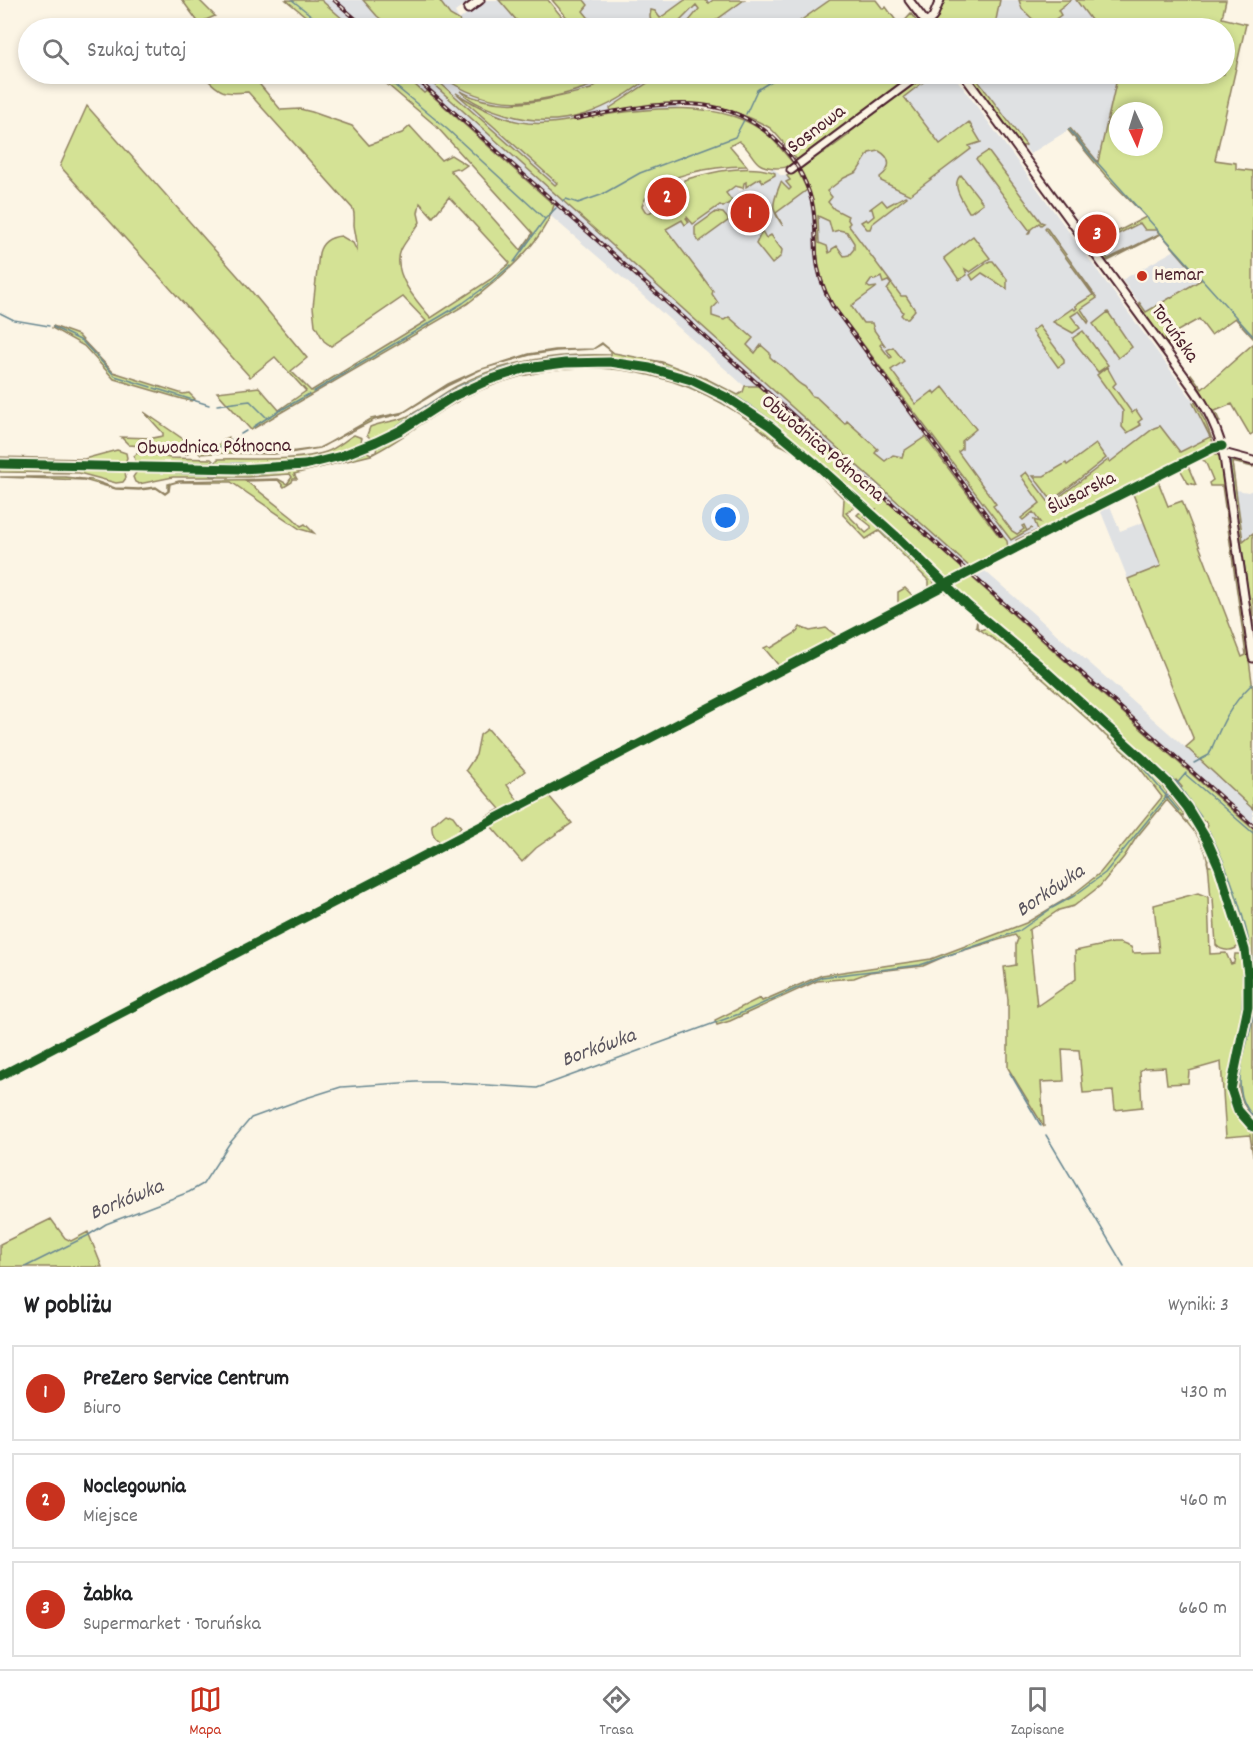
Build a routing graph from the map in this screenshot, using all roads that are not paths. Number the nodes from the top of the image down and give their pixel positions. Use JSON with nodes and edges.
{"nodes":[{"id":1,"x":480,"y":0,"type":"edge"},
{"id":2,"x":909,"y":0,"type":"edge"},
{"id":3,"x":940,"y":0,"type":"edge"},
{"id":4,"x":468,"y":9,"type":"dead end"},
{"id":5,"x":922,"y":18,"type":"edge"},
{"id":6,"x":933,"y":18,"type":"edge"},
{"id":7,"x":907,"y":84,"type":"edge"},
{"id":8,"x":970,"y":84,"type":"edge"},
{"id":9,"x":791,"y":170,"type":"dead end"},
{"id":10,"x":1222,"y":450,"type":"junction"},
{"id":11,"x":1252,"y":459,"type":"edge"},
{"id":12,"x":0,"y":464,"type":"edge"},
{"id":13,"x":946,"y":585,"type":"junction"},
{"id":14,"x":1253,"y":658,"type":"edge"},
{"id":15,"x":1234,"y":1073,"type":"junction"},
{"id":16,"x":0,"y":1076,"type":"edge"},
{"id":17,"x":1253,"y":1121,"type":"edge"},
{"id":18,"x":1253,"y":1127,"type":"edge"}],
"edges":[{"from":1,"to":4,"type":"street"},
{"from":2,"to":5,"type":"street"},
{"from":3,"to":6,"type":"street"},
{"from":7,"to":9,"type":"street","name":"Sosnowa"},
{"from":8,"to":10,"type":"street","name":"Toruńska"},
{"from":10,"to":11,"type":"street"},
{"from":10,"to":13,"type":"street","name":"Ślusarska"},
{"from":10,"to":14,"type":"street","name":"Toruńska"},
{"from":12,"to":13,"type":"street","name":"Obwodnica Północna"},
{"from":13,"to":15,"type":"street","name":"Obwodnica Północna"},
{"from":13,"to":16,"type":"street","name":"Ślusarska"},
{"from":15,"to":17,"type":"street","name":"Obwodnica Północna"},
{"from":15,"to":18,"type":"street","name":"Obwodnica Północna"}]}
